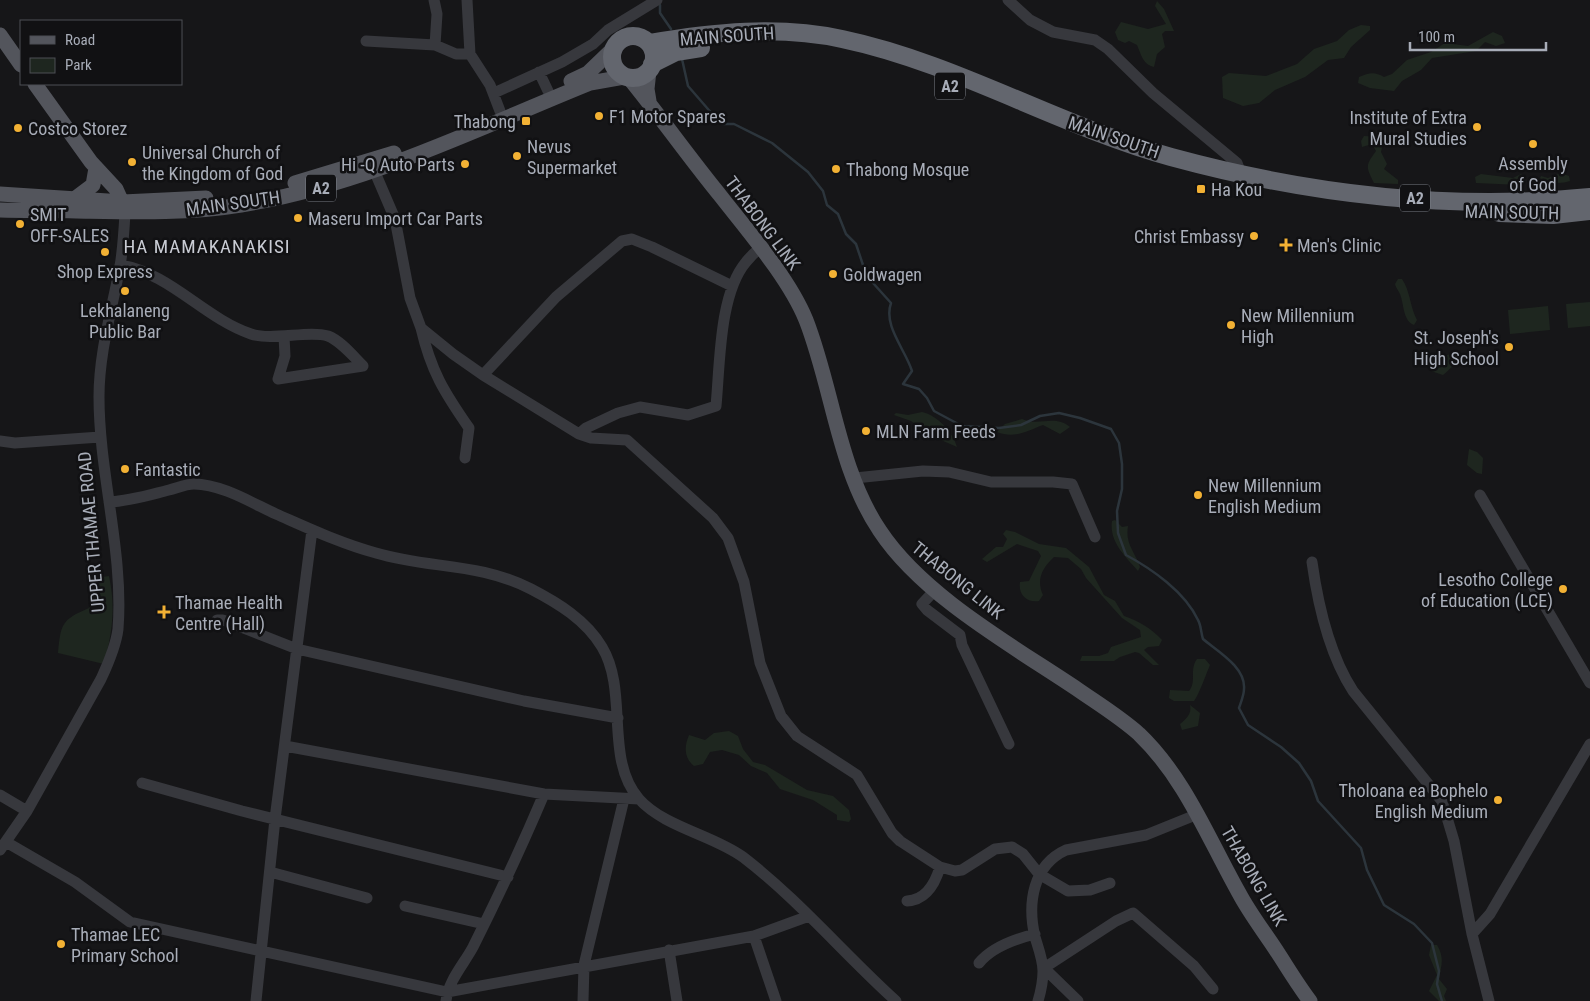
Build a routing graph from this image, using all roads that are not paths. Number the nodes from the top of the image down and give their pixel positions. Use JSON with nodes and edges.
{"nodes":[{"id":1,"x":434,"y":0,"type":"edge"},
{"id":2,"x":467,"y":0,"type":"edge"},
{"id":3,"x":657,"y":0,"type":"edge"},
{"id":4,"x":1008,"y":0,"type":"edge"},
{"id":5,"x":0,"y":35,"type":"edge"},
{"id":6,"x":366,"y":41,"type":"dead end"},
{"id":7,"x":649,"y":44,"type":"junction"},
{"id":8,"x":435,"y":45,"type":"junction"},
{"id":9,"x":613,"y":49,"type":"junction"},
{"id":10,"x":470,"y":54,"type":"junction"},
{"id":11,"x":20,"y":64,"type":"edge"},
{"id":12,"x":650,"y":68,"type":"junction"},
{"id":13,"x":539,"y":72,"type":"junction"},
{"id":14,"x":626,"y":77,"type":"junction"},
{"id":15,"x":36,"y":85,"type":"edge"},
{"id":16,"x":548,"y":91,"type":"junction"},
{"id":17,"x":494,"y":93,"type":"junction"},
{"id":18,"x":649,"y":101,"type":"junction"},
{"id":19,"x":500,"y":111,"type":"junction"},
{"id":20,"x":372,"y":167,"type":"junction"},
{"id":21,"x":96,"y":168,"type":"junction"},
{"id":22,"x":1241,"y":179,"type":"junction"},
{"id":23,"x":0,"y":194,"type":"edge"},
{"id":24,"x":1590,"y":197,"type":"edge"},
{"id":25,"x":73,"y":200,"type":"junction"},
{"id":26,"x":124,"y":208,"type":"junction"},
{"id":27,"x":0,"y":210,"type":"edge"},
{"id":28,"x":1590,"y":211,"type":"edge"},
{"id":29,"x":760,"y":248,"type":"junction"},
{"id":30,"x":120,"y":265,"type":"junction"},
{"id":31,"x":732,"y":286,"type":"junction"},
{"id":32,"x":421,"y":328,"type":"junction"},
{"id":33,"x":284,"y":336,"type":"junction"},
{"id":34,"x":483,"y":375,"type":"junction"},
{"id":35,"x":579,"y":434,"type":"junction"},
{"id":36,"x":100,"y":437,"type":"junction"},
{"id":37,"x":0,"y":441,"type":"edge"},
{"id":38,"x":465,"y":458,"type":"dead end"},
{"id":39,"x":855,"y":478,"type":"junction"},
{"id":40,"x":1480,"y":495,"type":"dead end"},
{"id":41,"x":109,"y":502,"type":"junction"},
{"id":42,"x":312,"y":530,"type":"junction"},
{"id":43,"x":1095,"y":537,"type":"dead end"},
{"id":44,"x":1312,"y":562,"type":"dead end"},
{"id":45,"x":935,"y":590,"type":"junction"},
{"id":46,"x":217,"y":620,"type":"dead end"},
{"id":47,"x":298,"y":649,"type":"junction"},
{"id":48,"x":1590,"y":683,"type":"edge"},
{"id":49,"x":618,"y":718,"type":"junction"},
{"id":50,"x":1008,"y":744,"type":"dead end"},
{"id":51,"x":1590,"y":744,"type":"edge"},
{"id":52,"x":285,"y":746,"type":"junction"},
{"id":53,"x":142,"y":783,"type":"dead end"},
{"id":54,"x":544,"y":794,"type":"junction"},
{"id":55,"x":0,"y":795,"type":"edge"},
{"id":56,"x":624,"y":799,"type":"junction"},
{"id":57,"x":639,"y":799,"type":"junction"},
{"id":58,"x":27,"y":811,"type":"junction"},
{"id":59,"x":1198,"y":814,"type":"junction"},
{"id":60,"x":275,"y":819,"type":"junction"},
{"id":61,"x":3,"y":846,"type":"edge"},
{"id":62,"x":940,"y":867,"type":"junction"},
{"id":63,"x":270,"y":872,"type":"junction"},
{"id":64,"x":1039,"y":874,"type":"junction"},
{"id":65,"x":508,"y":877,"type":"junction"},
{"id":66,"x":1110,"y":883,"type":"dead end"},
{"id":67,"x":367,"y":898,"type":"dead end"},
{"id":68,"x":907,"y":901,"type":"dead end"},
{"id":69,"x":405,"y":906,"type":"dead end"},
{"id":70,"x":809,"y":916,"type":"junction"},
{"id":71,"x":484,"y":924,"type":"junction"},
{"id":72,"x":1034,"y":934,"type":"junction"},
{"id":73,"x":1472,"y":934,"type":"junction"},
{"id":74,"x":754,"y":936,"type":"junction"},
{"id":75,"x":670,"y":950,"type":"junction"},
{"id":76,"x":263,"y":951,"type":"junction"},
{"id":77,"x":979,"y":963,"type":"dead end"},
{"id":78,"x":584,"y":966,"type":"junction"},
{"id":79,"x":1044,"y":968,"type":"junction"},
{"id":80,"x":1213,"y":989,"type":"dead end"},
{"id":81,"x":446,"y":996,"type":"edge"},
{"id":82,"x":256,"y":1001,"type":"edge"},
{"id":83,"x":583,"y":1001,"type":"edge"},
{"id":84,"x":677,"y":1001,"type":"edge"},
{"id":85,"x":776,"y":1001,"type":"edge"},
{"id":86,"x":896,"y":1001,"type":"edge"},
{"id":87,"x":1038,"y":1001,"type":"edge"},
{"id":88,"x":1078,"y":1001,"type":"edge"},
{"id":89,"x":1310,"y":1001,"type":"edge"},
{"id":90,"x":1489,"y":1001,"type":"edge"}],
"edges":[{"from":1,"to":8,"type":"street"},
{"from":2,"to":10,"type":"street"},
{"from":3,"to":13,"type":"street"},
{"from":4,"to":22,"type":"street"},
{"from":5,"to":11,"type":"main road"},
{"from":6,"to":8,"type":"street"},
{"from":7,"to":9,"type":"highway","name":"MAIN SOUTH","number":"A2"},
{"from":7,"to":12,"type":"highway"},
{"from":7,"to":22,"type":"highway","name":"MAIN SOUTH","number":"A2"},
{"from":8,"to":10,"type":"street"},
{"from":9,"to":14,"type":"highway"},
{"from":9,"to":16,"type":"main road","name":"MAIN SOUTH","number":"A2"},
{"from":10,"to":17,"type":"street"},
{"from":12,"to":14,"type":"highway","name":"MAIN SOUTH","number":"A2"},
{"from":12,"to":18,"type":"main road"},
{"from":12,"to":22,"type":"highway","name":"MAIN SOUTH","number":"A2"},
{"from":13,"to":16,"type":"street"},
{"from":13,"to":17,"type":"street"},
{"from":14,"to":18,"type":"main road","name":"THABONG LINK"},
{"from":14,"to":20,"type":"main road","name":"MAIN SOUTH","number":"A2"},
{"from":15,"to":21,"type":"main road"},
{"from":16,"to":19,"type":"main road","name":"MAIN SOUTH","number":"A2"},
{"from":17,"to":19,"type":"street"},
{"from":18,"to":29,"type":"main road","name":"THABONG LINK"},
{"from":19,"to":20,"type":"main road","name":"MAIN SOUTH","number":"A2"},
{"from":20,"to":26,"type":"main road","name":"MAIN SOUTH","number":"A2"},
{"from":20,"to":32,"type":"street"},
{"from":21,"to":25,"type":"main road"},
{"from":21,"to":26,"type":"main road"},
{"from":22,"to":24,"type":"highway","name":"MAIN SOUTH","number":"A2"},
{"from":22,"to":28,"type":"highway","name":"MAIN SOUTH","number":"A2"},
{"from":23,"to":25,"type":"main road","name":"MAIN SOUTH","number":"A2"},
{"from":25,"to":26,"type":"main road","name":"MAIN SOUTH","number":"A2"},
{"from":26,"to":27,"type":"main road","name":"MAIN SOUTH","number":"A2"},
{"from":26,"to":30,"type":"street","name":"UPPER THAMAE ROAD"},
{"from":29,"to":31,"type":"street"},
{"from":29,"to":39,"type":"main road","name":"THABONG LINK"},
{"from":30,"to":33,"type":"street"},
{"from":30,"to":36,"type":"street","name":"UPPER THAMAE ROAD"},
{"from":31,"to":34,"type":"street"},
{"from":31,"to":35,"type":"street"},
{"from":32,"to":34,"type":"street"},
{"from":32,"to":38,"type":"street"},
{"from":33,"to":33,"type":"street"},
{"from":34,"to":35,"type":"street"},
{"from":35,"to":62,"type":"street"},
{"from":36,"to":37,"type":"street"},
{"from":36,"to":41,"type":"street","name":"UPPER THAMAE ROAD"},
{"from":39,"to":43,"type":"street"},
{"from":39,"to":45,"type":"main road","name":"THABONG LINK"},
{"from":40,"to":48,"type":"street"},
{"from":41,"to":42,"type":"street"},
{"from":41,"to":58,"type":"street","name":"UPPER THAMAE ROAD"},
{"from":42,"to":47,"type":"street"},
{"from":42,"to":49,"type":"street"},
{"from":44,"to":73,"type":"street"},
{"from":45,"to":50,"type":"street"},
{"from":45,"to":59,"type":"main road","name":"THABONG LINK"},
{"from":46,"to":47,"type":"street"},
{"from":47,"to":49,"type":"street"},
{"from":47,"to":52,"type":"street"},
{"from":49,"to":57,"type":"street"},
{"from":51,"to":73,"type":"street"},
{"from":52,"to":54,"type":"street"},
{"from":52,"to":60,"type":"street"},
{"from":53,"to":60,"type":"street"},
{"from":54,"to":56,"type":"street"},
{"from":54,"to":65,"type":"street"},
{"from":55,"to":58,"type":"street"},
{"from":56,"to":57,"type":"street"},
{"from":56,"to":78,"type":"street"},
{"from":57,"to":70,"type":"street"},
{"from":58,"to":61,"type":"street","name":"UPPER THAMAE ROAD"},
{"from":59,"to":64,"type":"street"},
{"from":59,"to":89,"type":"main road","name":"THABONG LINK"},
{"from":60,"to":63,"type":"street"},
{"from":60,"to":65,"type":"street"},
{"from":61,"to":76,"type":"street"},
{"from":62,"to":64,"type":"street"},
{"from":62,"to":68,"type":"street"},
{"from":63,"to":67,"type":"street"},
{"from":63,"to":76,"type":"street"},
{"from":64,"to":66,"type":"street"},
{"from":64,"to":72,"type":"street"},
{"from":65,"to":71,"type":"street"},
{"from":69,"to":71,"type":"street"},
{"from":70,"to":74,"type":"street"},
{"from":70,"to":86,"type":"street"},
{"from":71,"to":81,"type":"street"},
{"from":72,"to":77,"type":"street"},
{"from":72,"to":79,"type":"street"},
{"from":73,"to":90,"type":"street"},
{"from":74,"to":75,"type":"street"},
{"from":74,"to":85,"type":"street"},
{"from":75,"to":78,"type":"street"},
{"from":75,"to":84,"type":"street"},
{"from":76,"to":81,"type":"street"},
{"from":76,"to":82,"type":"street"},
{"from":78,"to":81,"type":"street"},
{"from":78,"to":83,"type":"street"},
{"from":79,"to":80,"type":"street"},
{"from":79,"to":87,"type":"street"},
{"from":79,"to":88,"type":"street"}]}
